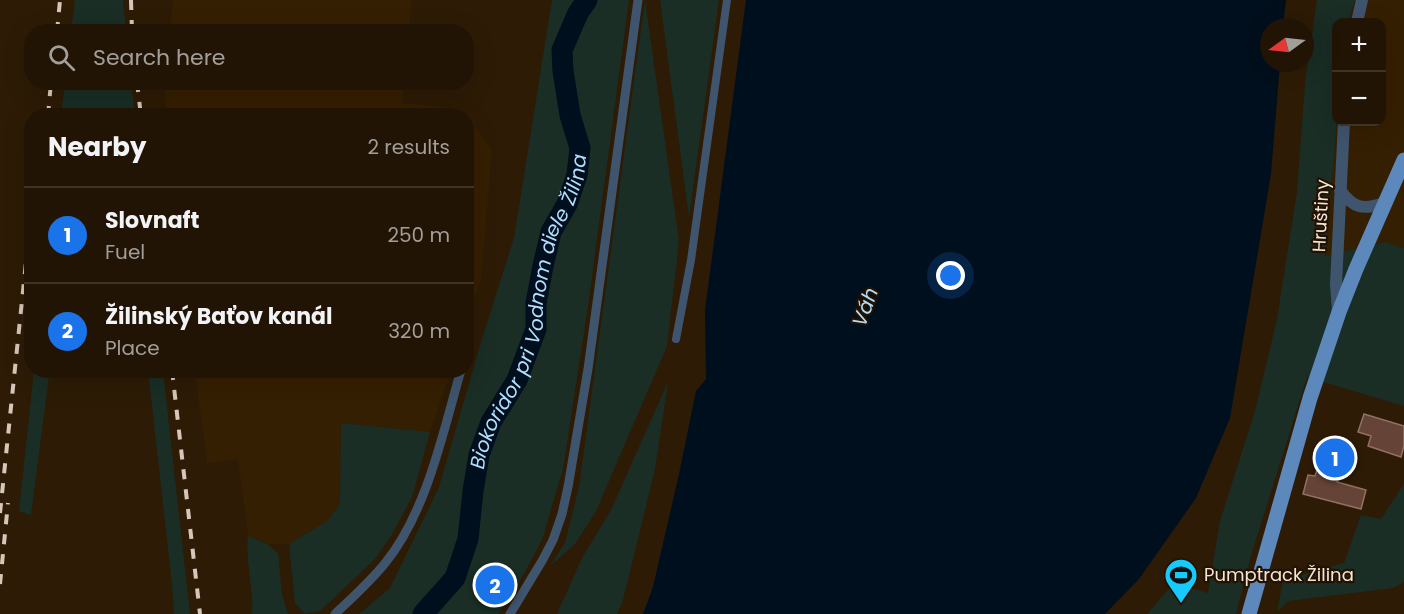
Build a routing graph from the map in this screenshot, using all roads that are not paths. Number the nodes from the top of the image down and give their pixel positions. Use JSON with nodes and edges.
{"nodes":[{"id":1,"x":638,"y":0,"type":"edge"},
{"id":2,"x":727,"y":0,"type":"edge"},
{"id":3,"x":1362,"y":0,"type":"edge"},
{"id":4,"x":1358,"y":18,"type":"edge"},
{"id":5,"x":1344,"y":126,"type":"edge"},
{"id":6,"x":1404,"y":160,"type":"edge"},
{"id":7,"x":1340,"y":190,"type":"junction"},
{"id":8,"x":1384,"y":203,"type":"junction"},
{"id":9,"x":1339,"y":312,"type":"junction"},
{"id":10,"x":676,"y":339,"type":"dead end"},
{"id":11,"x":459,"y":378,"type":"edge"},
{"id":12,"x":335,"y":614,"type":"edge"},
{"id":13,"x":510,"y":614,"type":"edge"},
{"id":14,"x":1249,"y":614,"type":"edge"}],
"edges":[{"from":1,"to":13,"type":"street"},
{"from":2,"to":10,"type":"street"},
{"from":3,"to":4,"type":"street"},
{"from":5,"to":7,"type":"street","name":"Hruštiny"},
{"from":6,"to":8,"type":"main road"},
{"from":7,"to":8,"type":"street"},
{"from":7,"to":9,"type":"street","name":"Hruštiny"},
{"from":8,"to":9,"type":"main road"},
{"from":9,"to":14,"type":"main road"},
{"from":11,"to":12,"type":"street"}]}
